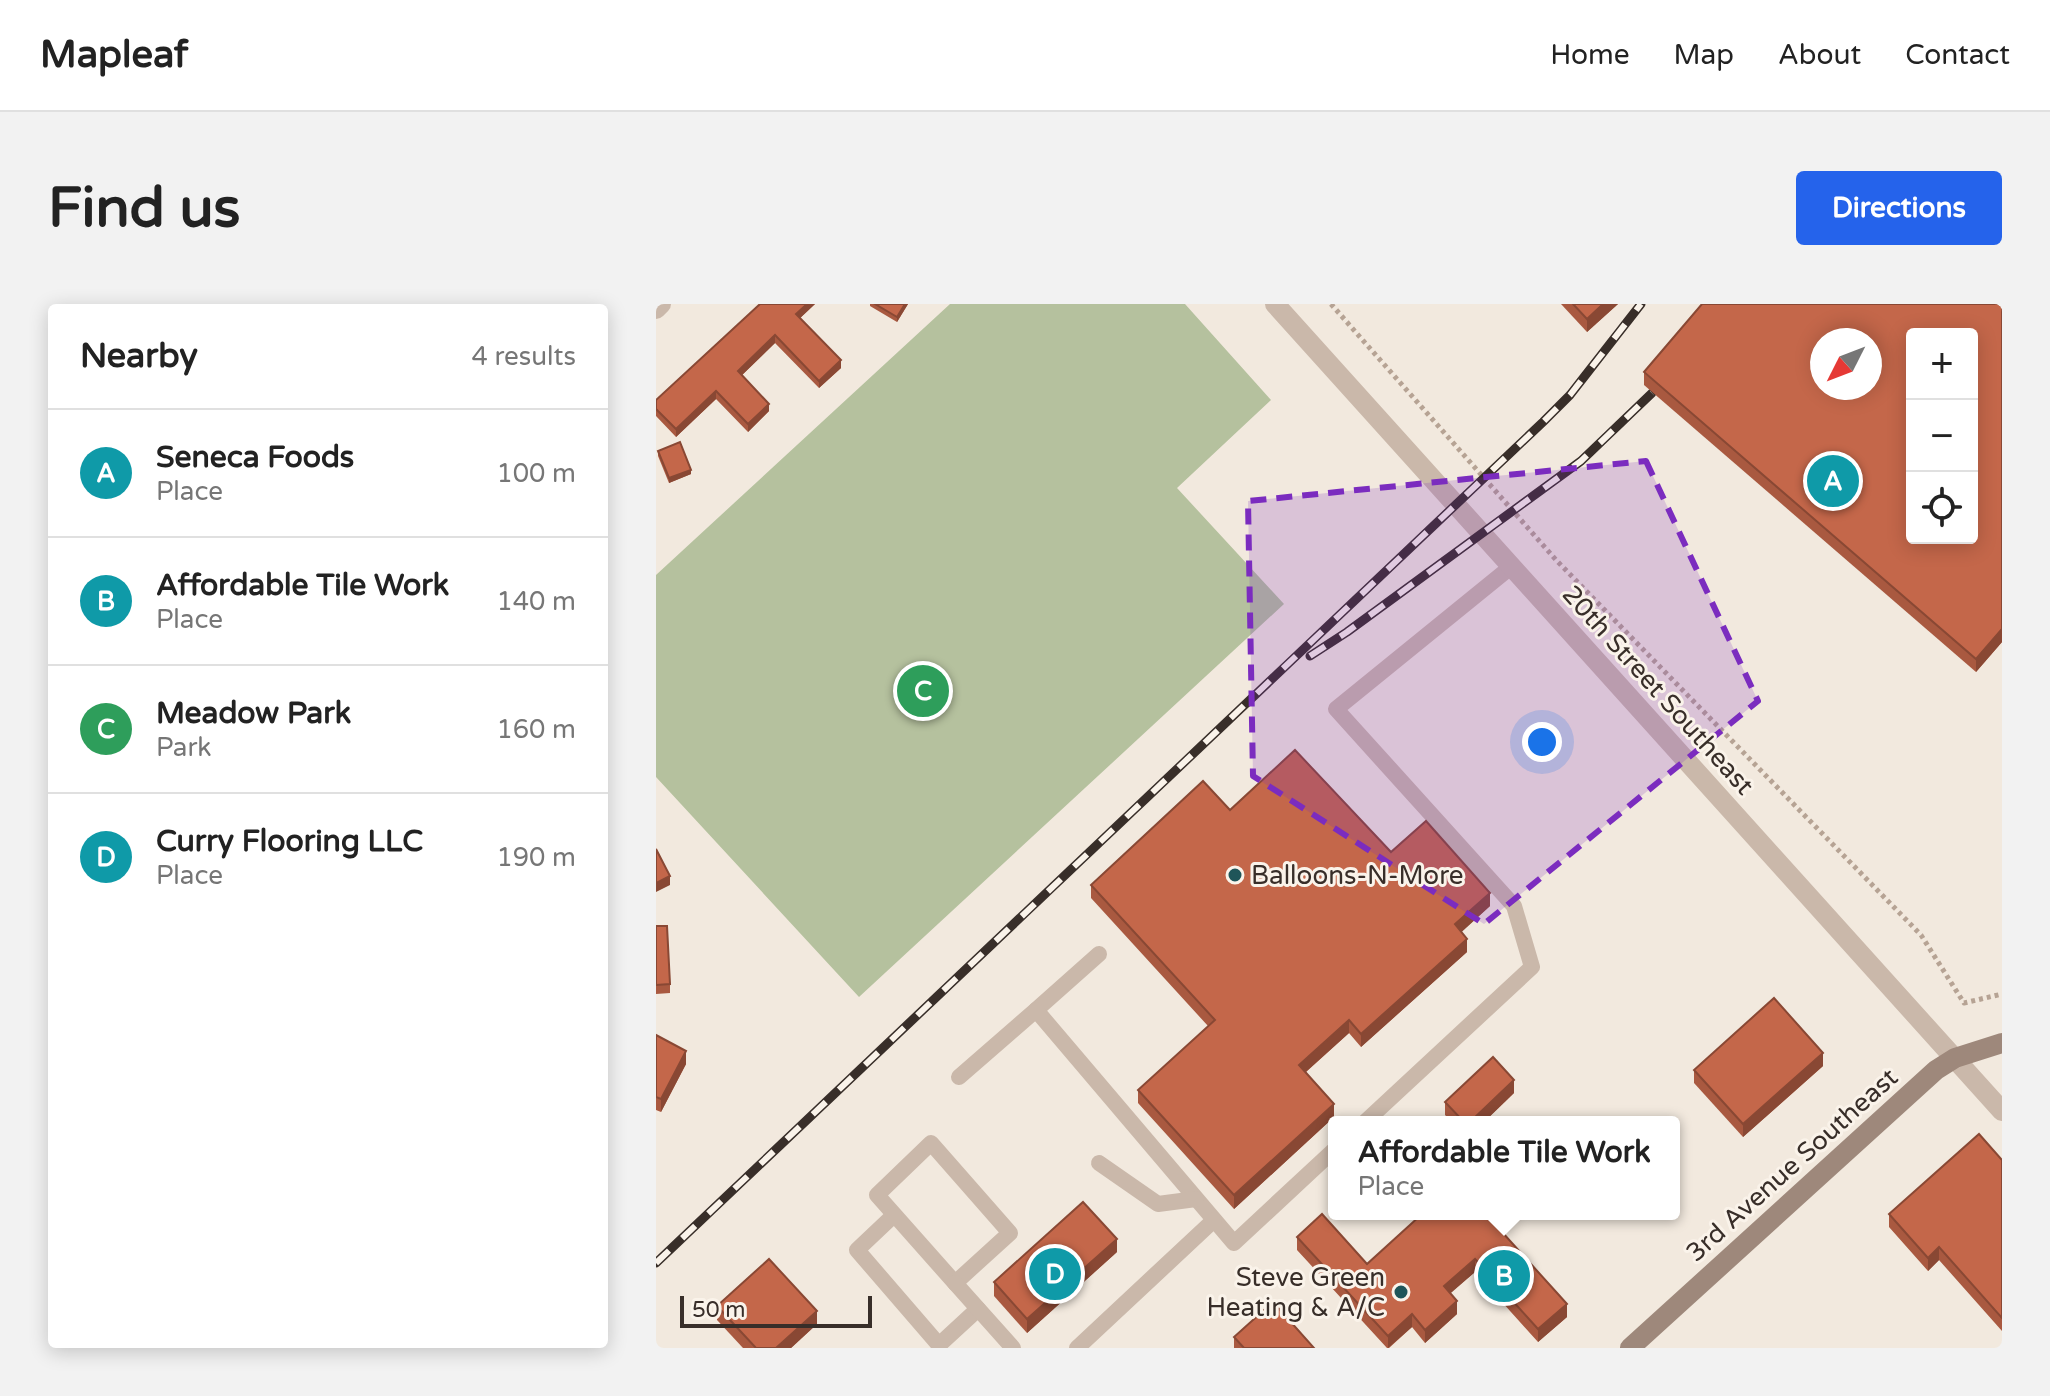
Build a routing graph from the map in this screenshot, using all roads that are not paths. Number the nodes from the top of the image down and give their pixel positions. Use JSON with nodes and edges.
{"nodes":[{"id":1,"x":661,"y":304,"type":"edge"},
{"id":2,"x":1275,"y":304,"type":"edge"},
{"id":3,"x":656,"y":309,"type":"edge"},
{"id":4,"x":1512,"y":566,"type":"junction"},
{"id":5,"x":1099,"y":954,"type":"dead end"},
{"id":6,"x":1036,"y":1010,"type":"junction"},
{"id":7,"x":2002,"y":1043,"type":"edge"},
{"id":8,"x":1955,"y":1058,"type":"junction"},
{"id":9,"x":959,"y":1077,"type":"dead end"},
{"id":10,"x":2002,"y":1111,"type":"edge"},
{"id":11,"x":1371,"y":1116,"type":"edge"},
{"id":12,"x":1328,"y":1156,"type":"edge"},
{"id":13,"x":1099,"y":1163,"type":"dead end"},
{"id":14,"x":1196,"y":1199,"type":"junction"},
{"id":15,"x":894,"y":1215,"type":"junction"},
{"id":16,"x":1214,"y":1220,"type":"junction"},
{"id":17,"x":955,"y":1283,"type":"junction"},
{"id":18,"x":978,"y":1309,"type":"junction"},
{"id":19,"x":1013,"y":1348,"type":"edge"},
{"id":20,"x":1077,"y":1348,"type":"edge"},
{"id":21,"x":1630,"y":1348,"type":"edge"}],
"edges":[{"from":1,"to":3,"type":"street"},
{"from":2,"to":4,"type":"street","name":"20th Street Southeast"},
{"from":4,"to":8,"type":"street","name":"20th Street Southeast"},
{"from":4,"to":11,"type":"lane"},
{"from":5,"to":6,"type":"lane"},
{"from":6,"to":9,"type":"lane"},
{"from":6,"to":14,"type":"lane"},
{"from":7,"to":8,"type":"main road","name":"3rd Avenue Southeast"},
{"from":8,"to":10,"type":"street","name":"20th Street Southeast"},
{"from":8,"to":21,"type":"main road","name":"3rd Avenue Southeast"},
{"from":12,"to":16,"type":"lane"},
{"from":13,"to":14,"type":"lane"},
{"from":14,"to":16,"type":"lane"},
{"from":15,"to":17,"type":"lane"},
{"from":15,"to":17,"type":"lane"},
{"from":15,"to":18,"type":"lane"},
{"from":16,"to":20,"type":"lane"},
{"from":17,"to":18,"type":"lane"},
{"from":18,"to":19,"type":"lane"}]}
